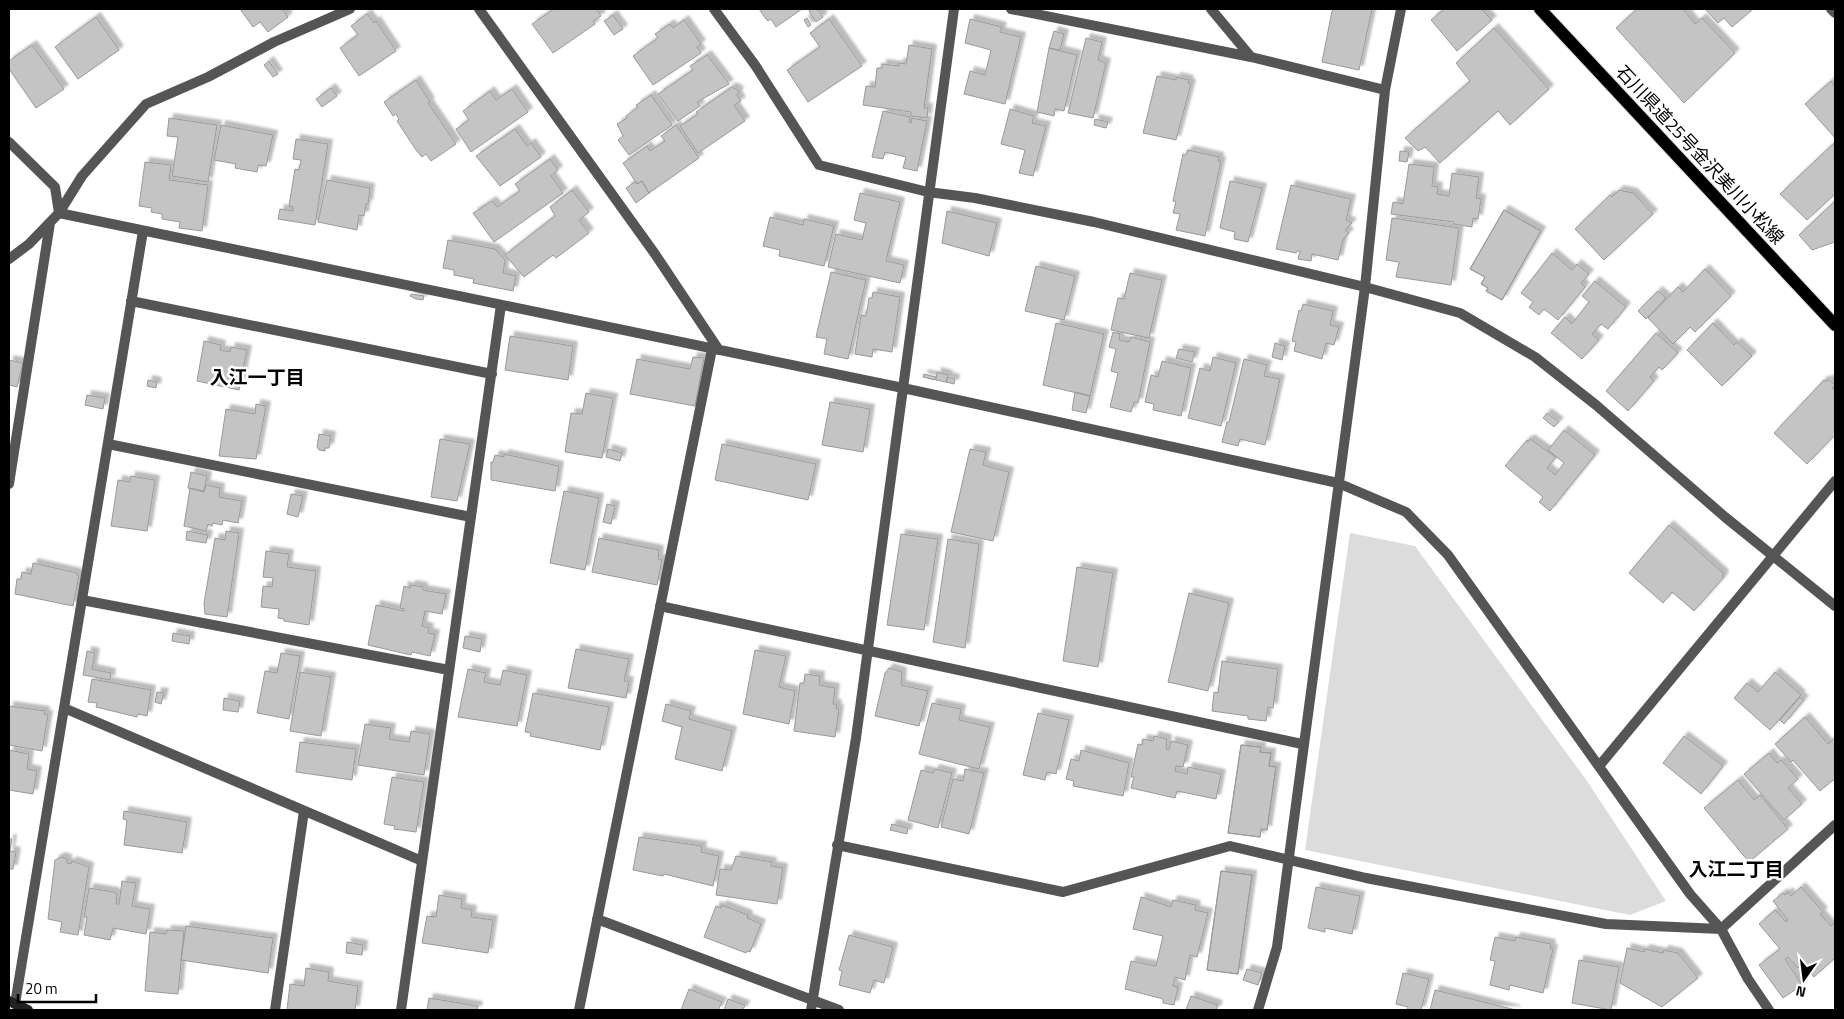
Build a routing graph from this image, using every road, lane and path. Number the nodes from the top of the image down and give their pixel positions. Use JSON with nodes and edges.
{"nodes":[{"id":1,"x":350,"y":9,"type":"edge"},
{"id":2,"x":478,"y":9,"type":"edge"},
{"id":3,"x":714,"y":9,"type":"edge"},
{"id":4,"x":954,"y":9,"type":"edge"},
{"id":5,"x":1011,"y":9,"type":"edge"},
{"id":6,"x":1211,"y":9,"type":"edge"},
{"id":7,"x":1401,"y":9,"type":"edge"},
{"id":8,"x":1540,"y":9,"type":"edge"},
{"id":9,"x":1831,"y":9,"type":"edge"},
{"id":10,"x":1835,"y":13,"type":"edge"},
{"id":11,"x":1251,"y":57,"type":"junction"},
{"id":12,"x":1385,"y":90,"type":"junction"},
{"id":13,"x":9,"y":142,"type":"edge"},
{"id":14,"x":928,"y":192,"type":"junction"},
{"id":15,"x":59,"y":213,"type":"junction"},
{"id":16,"x":50,"y":223,"type":"junction"},
{"id":17,"x":143,"y":230,"type":"junction"},
{"id":18,"x":9,"y":259,"type":"edge"},
{"id":19,"x":1365,"y":287,"type":"junction"},
{"id":20,"x":131,"y":301,"type":"junction"},
{"id":21,"x":501,"y":305,"type":"junction"},
{"id":22,"x":1835,"y":324,"type":"edge"},
{"id":23,"x":716,"y":349,"type":"junction"},
{"id":24,"x":492,"y":374,"type":"junction"},
{"id":25,"x":903,"y":388,"type":"junction"},
{"id":26,"x":108,"y":444,"type":"junction"},
{"id":27,"x":1835,"y":481,"type":"edge"},
{"id":28,"x":1338,"y":483,"type":"junction"},
{"id":29,"x":9,"y":484,"type":"edge"},
{"id":30,"x":471,"y":517,"type":"junction"},
{"id":31,"x":1774,"y":555,"type":"junction"},
{"id":32,"x":82,"y":600,"type":"junction"},
{"id":33,"x":660,"y":606,"type":"junction"},
{"id":34,"x":1835,"y":606,"type":"edge"},
{"id":35,"x":868,"y":651,"type":"junction"},
{"id":36,"x":450,"y":670,"type":"junction"},
{"id":37,"x":64,"y":708,"type":"junction"},
{"id":38,"x":1302,"y":744,"type":"junction"},
{"id":39,"x":1600,"y":765,"type":"junction"},
{"id":40,"x":304,"y":811,"type":"junction"},
{"id":41,"x":1835,"y":825,"type":"edge"},
{"id":42,"x":837,"y":845,"type":"junction"},
{"id":43,"x":422,"y":861,"type":"junction"},
{"id":44,"x":1287,"y":861,"type":"junction"},
{"id":45,"x":597,"y":919,"type":"junction"},
{"id":46,"x":1721,"y":929,"type":"junction"},
{"id":47,"x":813,"y":999,"type":"junction"},
{"id":48,"x":12,"y":1002,"type":"edge"},
{"id":49,"x":28,"y":1010,"type":"edge"},
{"id":50,"x":275,"y":1010,"type":"edge"},
{"id":51,"x":401,"y":1010,"type":"edge"},
{"id":52,"x":579,"y":1010,"type":"edge"},
{"id":53,"x":811,"y":1010,"type":"edge"},
{"id":54,"x":839,"y":1010,"type":"edge"},
{"id":55,"x":1258,"y":1010,"type":"edge"},
{"id":56,"x":1769,"y":1010,"type":"edge"}],
"edges":[{"from":1,"to":15,"type":"street"},
{"from":2,"to":23,"type":"street"},
{"from":3,"to":14,"type":"street"},
{"from":4,"to":14,"type":"street"},
{"from":5,"to":11,"type":"street"},
{"from":6,"to":11,"type":"street"},
{"from":7,"to":12,"type":"street"},
{"from":8,"to":22,"type":"main road","name":"石川県道25号金沢美川小松線"},
{"from":9,"to":10,"type":"street"},
{"from":11,"to":12,"type":"street"},
{"from":12,"to":19,"type":"street"},
{"from":13,"to":15,"type":"street"},
{"from":14,"to":19,"type":"street"},
{"from":14,"to":25,"type":"street"},
{"from":15,"to":16,"type":"street"},
{"from":15,"to":17,"type":"street"},
{"from":16,"to":18,"type":"street"},
{"from":16,"to":29,"type":"street"},
{"from":17,"to":20,"type":"street"},
{"from":17,"to":21,"type":"street"},
{"from":19,"to":28,"type":"street"},
{"from":19,"to":31,"type":"street"},
{"from":20,"to":24,"type":"street"},
{"from":20,"to":26,"type":"street"},
{"from":21,"to":23,"type":"street"},
{"from":21,"to":24,"type":"street"},
{"from":23,"to":25,"type":"street"},
{"from":23,"to":33,"type":"street"},
{"from":24,"to":30,"type":"street"},
{"from":25,"to":28,"type":"street"},
{"from":25,"to":35,"type":"street"},
{"from":26,"to":30,"type":"street"},
{"from":26,"to":32,"type":"street"},
{"from":27,"to":31,"type":"street"},
{"from":28,"to":38,"type":"street"},
{"from":28,"to":39,"type":"street"},
{"from":30,"to":36,"type":"street"},
{"from":31,"to":34,"type":"street"},
{"from":31,"to":39,"type":"street"},
{"from":32,"to":36,"type":"street"},
{"from":32,"to":37,"type":"street"},
{"from":33,"to":35,"type":"street"},
{"from":33,"to":45,"type":"street"},
{"from":35,"to":38,"type":"street"},
{"from":35,"to":42,"type":"street"},
{"from":36,"to":43,"type":"street"},
{"from":37,"to":40,"type":"street"},
{"from":37,"to":48,"type":"street"},
{"from":38,"to":44,"type":"street"},
{"from":39,"to":46,"type":"street"},
{"from":40,"to":43,"type":"street"},
{"from":40,"to":50,"type":"street"},
{"from":41,"to":46,"type":"street"},
{"from":42,"to":44,"type":"street"},
{"from":42,"to":47,"type":"street"},
{"from":43,"to":51,"type":"street"},
{"from":44,"to":46,"type":"street"},
{"from":44,"to":55,"type":"street"},
{"from":45,"to":47,"type":"street"},
{"from":45,"to":52,"type":"street"},
{"from":46,"to":56,"type":"street"},
{"from":47,"to":53,"type":"street"},
{"from":47,"to":54,"type":"street"},
{"from":48,"to":49,"type":"street"}]}
